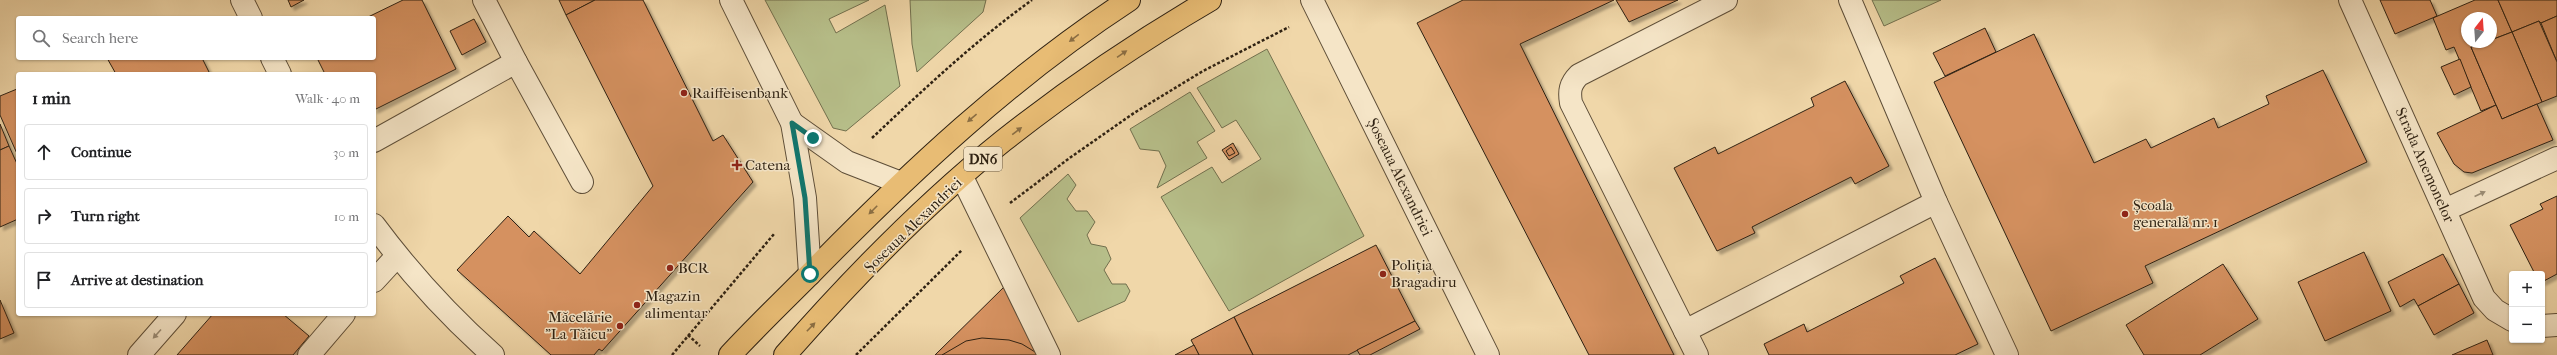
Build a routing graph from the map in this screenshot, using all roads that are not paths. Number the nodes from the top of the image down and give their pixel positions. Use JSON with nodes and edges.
{"nodes":[{"id":1,"x":242,"y":0,"type":"edge"},
{"id":2,"x":484,"y":0,"type":"edge"},
{"id":3,"x":731,"y":0,"type":"edge"},
{"id":4,"x":1129,"y":0,"type":"edge"},
{"id":5,"x":1210,"y":0,"type":"edge"},
{"id":6,"x":1850,"y":0,"type":"edge"},
{"id":7,"x":2350,"y":0,"type":"edge"},
{"id":8,"x":1722,"y":1,"type":"edge"},
{"id":9,"x":1315,"y":6,"type":"edge"},
{"id":10,"x":250,"y":16,"type":"edge"},
{"id":11,"x":273,"y":60,"type":"edge"},
{"id":12,"x":516,"y":62,"type":"junction"},
{"id":13,"x":279,"y":72,"type":"edge"},
{"id":14,"x":792,"y":123,"type":"junction"},
{"id":15,"x":376,"y":141,"type":"edge"},
{"id":16,"x":2557,"y":158,"type":"edge"},
{"id":17,"x":962,"y":178,"type":"junction"},
{"id":18,"x":582,"y":182,"type":"dead end"},
{"id":19,"x":901,"y":183,"type":"junction"},
{"id":20,"x":1936,"y":202,"type":"junction"},
{"id":21,"x":2445,"y":210,"type":"junction"},
{"id":22,"x":376,"y":228,"type":"edge"},
{"id":23,"x":397,"y":256,"type":"junction"},
{"id":24,"x":810,"y":274,"type":"junction"},
{"id":25,"x":376,"y":279,"type":"edge"},
{"id":26,"x":173,"y":316,"type":"edge"},
{"id":27,"x":342,"y":316,"type":"edge"},
{"id":28,"x":2509,"y":318,"type":"edge"},
{"id":29,"x":2557,"y":325,"type":"edge"},
{"id":30,"x":2545,"y":326,"type":"edge"},
{"id":31,"x":1685,"y":331,"type":"junction"},
{"id":32,"x":794,"y":351,"type":"edge"},
{"id":33,"x":139,"y":355,"type":"edge"},
{"id":34,"x":309,"y":355,"type":"edge"},
{"id":35,"x":493,"y":355,"type":"edge"},
{"id":36,"x":730,"y":355,"type":"edge"},
{"id":37,"x":1049,"y":355,"type":"edge"},
{"id":38,"x":1488,"y":355,"type":"edge"},
{"id":39,"x":1697,"y":355,"type":"edge"},
{"id":40,"x":2007,"y":355,"type":"edge"}],
"edges":[{"from":1,"to":10,"type":"street"},
{"from":2,"to":12,"type":"street"},
{"from":3,"to":14,"type":"street"},
{"from":4,"to":19,"type":"highway","number":"DN6","one_way":true},
{"from":17,"to":5,"type":"highway","name":"Șoseaua Alexandriei","number":"DN6","one_way":true},
{"from":6,"to":20,"type":"street"},
{"from":7,"to":21,"type":"street","name":"Strada Anemonelor"},
{"from":8,"to":31,"type":"street"},
{"from":9,"to":38,"type":"street","name":"Șoseaua Alexandriei"},
{"from":11,"to":13,"type":"street"},
{"from":12,"to":15,"type":"street"},
{"from":12,"to":18,"type":"street"},
{"from":14,"to":19,"type":"street"},
{"from":14,"to":24,"type":"street"},
{"from":21,"to":16,"type":"street","one_way":true},
{"from":32,"to":17,"type":"highway","name":"Șoseaua Alexandriei","number":"DN6","one_way":true},
{"from":17,"to":37,"type":"street"},
{"from":19,"to":24,"type":"highway","number":"DN6","one_way":true},
{"from":20,"to":31,"type":"street"},
{"from":20,"to":40,"type":"street"},
{"from":21,"to":28,"type":"street","name":"Strada Anemonelor"},
{"from":22,"to":23,"type":"street"},
{"from":23,"to":25,"type":"street"},
{"from":23,"to":35,"type":"street"},
{"from":24,"to":36,"type":"highway","number":"DN6"},
{"from":26,"to":33,"type":"street","one_way":true},
{"from":27,"to":34,"type":"street"},
{"from":29,"to":30,"type":"street"},
{"from":31,"to":39,"type":"street"}]}
